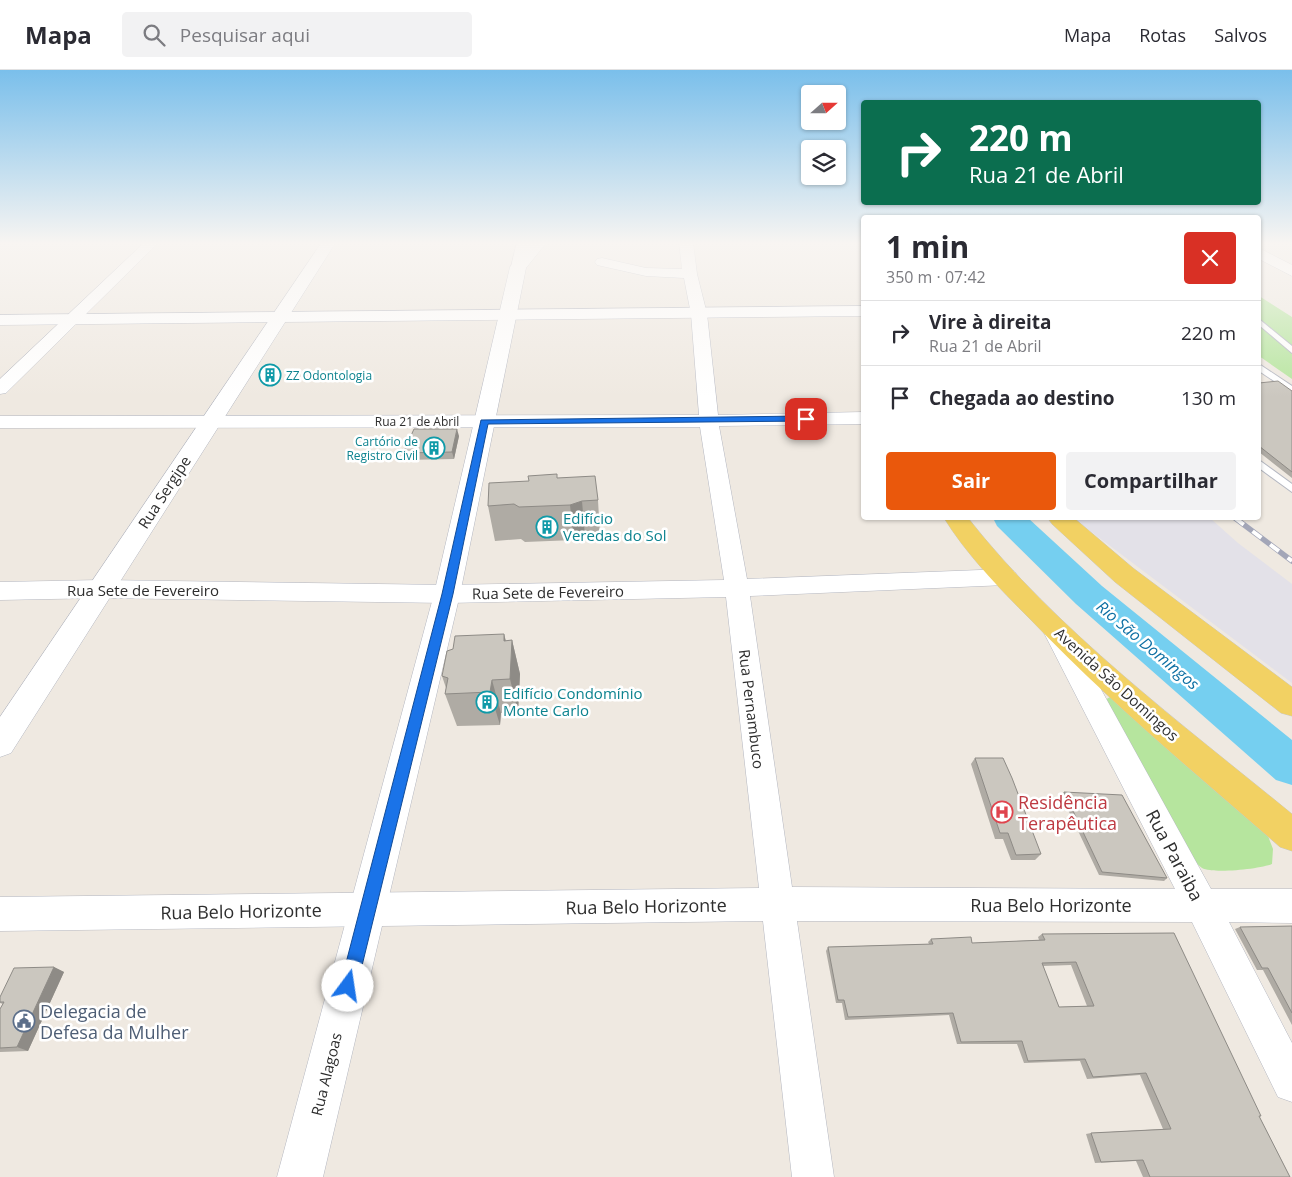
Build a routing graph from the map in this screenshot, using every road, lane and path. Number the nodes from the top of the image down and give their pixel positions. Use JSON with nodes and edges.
{"nodes":[{"id":1,"x":98,"y":294,"type":"edge"},
{"id":2,"x":295,"y":294,"type":"edge"},
{"id":3,"x":511,"y":294,"type":"edge"},
{"id":4,"x":694,"y":294,"type":"edge"},
{"id":5,"x":861,"y":311,"type":"edge"},
{"id":6,"x":698,"y":314,"type":"junction"},
{"id":7,"x":506,"y":316,"type":"junction"},
{"id":8,"x":279,"y":317,"type":"junction"},
{"id":9,"x":71,"y":319,"type":"junction"},
{"id":10,"x":0,"y":320,"type":"edge"},
{"id":11,"x":1261,"y":322,"type":"edge"},
{"id":12,"x":1292,"y":350,"type":"edge"},
{"id":13,"x":1261,"y":368,"type":"edge"},
{"id":14,"x":0,"y":389,"type":"edge"},
{"id":15,"x":1292,"y":390,"type":"edge"},
{"id":16,"x":861,"y":418,"type":"edge"},
{"id":17,"x":484,"y":421,"type":"junction"},
{"id":18,"x":709,"y":421,"type":"junction"},
{"id":19,"x":0,"y":422,"type":"edge"},
{"id":20,"x":211,"y":422,"type":"junction"},
{"id":21,"x":1261,"y":465,"type":"edge"},
{"id":22,"x":1292,"y":489,"type":"edge"},
{"id":23,"x":958,"y":520,"type":"edge"},
{"id":24,"x":1062,"y":520,"type":"edge"},
{"id":25,"x":1006,"y":577,"type":"junction"},
{"id":26,"x":736,"y":588,"type":"junction"},
{"id":27,"x":101,"y":590,"type":"junction"},
{"id":28,"x":0,"y":591,"type":"edge"},
{"id":29,"x":447,"y":594,"type":"junction"},
{"id":30,"x":1055,"y":629,"type":"junction"},
{"id":31,"x":1292,"y":704,"type":"edge"},
{"id":32,"x":0,"y":743,"type":"edge"},
{"id":33,"x":1292,"y":835,"type":"edge"},
{"id":34,"x":778,"y":904,"type":"junction"},
{"id":35,"x":1202,"y":906,"type":"junction"},
{"id":36,"x":1292,"y":906,"type":"edge"},
{"id":37,"x":368,"y":910,"type":"junction"},
{"id":38,"x":0,"y":914,"type":"edge"},
{"id":39,"x":1292,"y":1083,"type":"edge"},
{"id":40,"x":300,"y":1177,"type":"edge"},
{"id":41,"x":813,"y":1177,"type":"edge"}],
"edges":[{"from":1,"to":9,"type":"street"},
{"from":2,"to":8,"type":"street","name":"Rua Sergipe"},
{"from":3,"to":7,"type":"street","name":"Rua Alagoas"},
{"from":4,"to":6,"type":"street","name":"Rua Pernambuco"},
{"from":5,"to":6,"type":"street"},
{"from":6,"to":7,"type":"street"},
{"from":6,"to":18,"type":"street","name":"Rua Pernambuco"},
{"from":7,"to":8,"type":"street"},
{"from":7,"to":17,"type":"street","name":"Rua Alagoas"},
{"from":8,"to":9,"type":"street"},
{"from":8,"to":20,"type":"street","name":"Rua Sergipe"},
{"from":9,"to":10,"type":"street"},
{"from":9,"to":14,"type":"street"},
{"from":11,"to":12,"type":"lane"},
{"from":13,"to":15,"type":"lane"},
{"from":16,"to":18,"type":"street","name":"Rua 21 de Abril"},
{"from":17,"to":18,"type":"street","name":"Rua 21 de Abril"},
{"from":17,"to":20,"type":"street","name":"Rua 21 de Abril"},
{"from":17,"to":29,"type":"street","name":"Rua Alagoas"},
{"from":18,"to":26,"type":"street","name":"Rua Pernambuco"},
{"from":19,"to":20,"type":"street","name":"Rua 21 de Abril"},
{"from":20,"to":27,"type":"street","name":"Rua Sergipe"},
{"from":21,"to":22,"type":"lane"},
{"from":23,"to":25,"type":"main road","name":"Avenida São Domingos"},
{"from":24,"to":31,"type":"main road"},
{"from":25,"to":26,"type":"street","name":"Rua Sete de Fevereiro"},
{"from":25,"to":30,"type":"main road","name":"Avenida São Domingos"},
{"from":26,"to":29,"type":"street","name":"Rua Sete de Fevereiro"},
{"from":26,"to":34,"type":"street","name":"Rua Pernambuco"},
{"from":27,"to":28,"type":"street","name":"Rua Sete de Fevereiro"},
{"from":27,"to":29,"type":"street","name":"Rua Sete de Fevereiro"},
{"from":27,"to":32,"type":"street","name":"Rua Sergipe"},
{"from":29,"to":37,"type":"street","name":"Rua Alagoas"},
{"from":30,"to":33,"type":"main road","name":"Avenida São Domingos"},
{"from":30,"to":35,"type":"street","name":"Rua Paraiba"},
{"from":34,"to":35,"type":"street","name":"Rua Belo Horizonte"},
{"from":34,"to":37,"type":"street","name":"Rua Belo Horizonte"},
{"from":34,"to":41,"type":"street","name":"Rua Pernambuco"},
{"from":35,"to":36,"type":"street","name":"Rua Belo Horizonte"},
{"from":35,"to":39,"type":"street","name":"Rua Paraiba"},
{"from":37,"to":38,"type":"street","name":"Rua Belo Horizonte"},
{"from":37,"to":40,"type":"street","name":"Rua Alagoas"}]}
